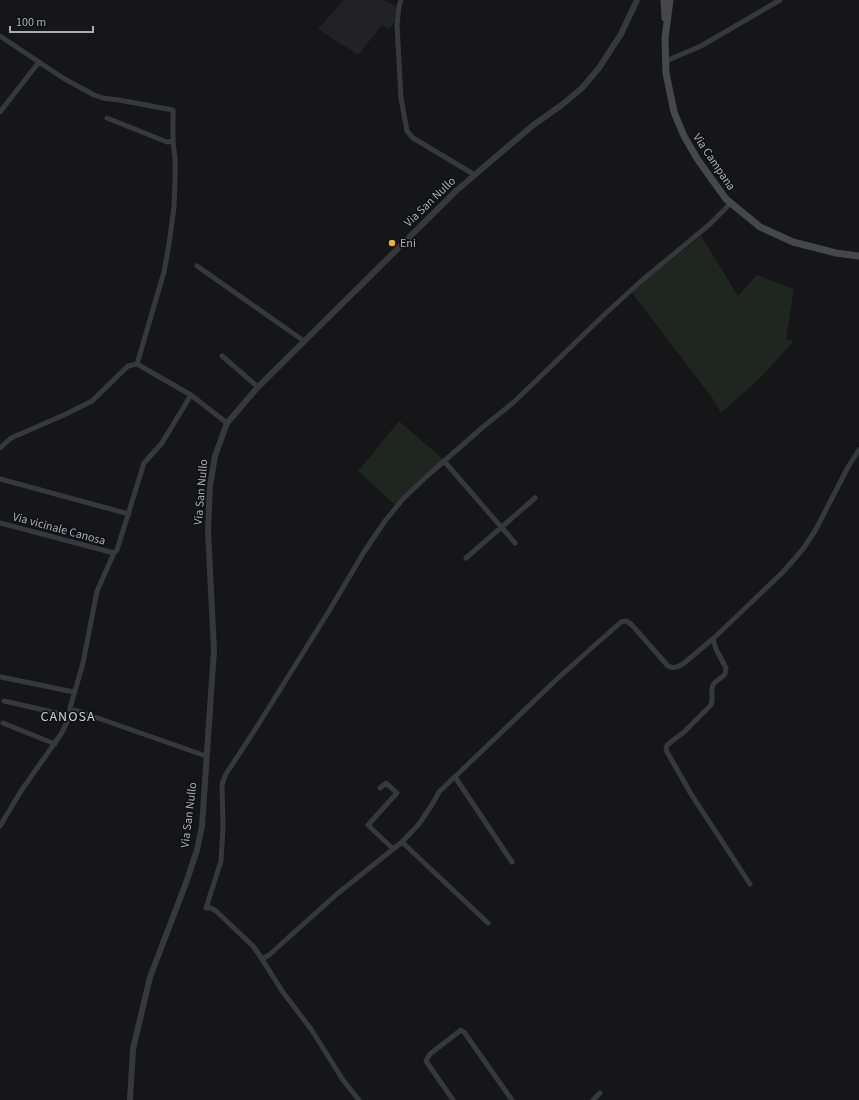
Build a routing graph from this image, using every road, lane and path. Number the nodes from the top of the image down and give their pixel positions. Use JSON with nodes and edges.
{"nodes":[{"id":1,"x":401,"y":0,"type":"edge"},
{"id":2,"x":637,"y":0,"type":"edge"},
{"id":3,"x":664,"y":0,"type":"edge"},
{"id":4,"x":670,"y":0,"type":"edge"},
{"id":5,"x":676,"y":0,"type":"edge"},
{"id":6,"x":780,"y":0,"type":"edge"},
{"id":7,"x":669,"y":16,"type":"junction"},
{"id":8,"x":0,"y":36,"type":"edge"},
{"id":9,"x":665,"y":38,"type":"junction"},
{"id":10,"x":666,"y":61,"type":"junction"},
{"id":11,"x":39,"y":62,"type":"junction"},
{"id":12,"x":0,"y":112,"type":"edge"},
{"id":13,"x":107,"y":118,"type":"dead end"},
{"id":14,"x":173,"y":141,"type":"junction"},
{"id":15,"x":475,"y":175,"type":"junction"},
{"id":16,"x":731,"y":203,"type":"junction"},
{"id":17,"x":859,"y":256,"type":"edge"},
{"id":18,"x":197,"y":266,"type":"dead end"},
{"id":19,"x":304,"y":341,"type":"junction"},
{"id":20,"x":222,"y":356,"type":"dead end"},
{"id":21,"x":137,"y":364,"type":"junction"},
{"id":22,"x":258,"y":387,"type":"junction"},
{"id":23,"x":191,"y":395,"type":"junction"},
{"id":24,"x":227,"y":423,"type":"junction"},
{"id":25,"x":0,"y":448,"type":"edge"},
{"id":26,"x":859,"y":450,"type":"edge"},
{"id":27,"x":444,"y":461,"type":"junction"},
{"id":28,"x":0,"y":479,"type":"edge"},
{"id":29,"x":535,"y":498,"type":"dead end"},
{"id":30,"x":129,"y":514,"type":"junction"},
{"id":31,"x":0,"y":523,"type":"edge"},
{"id":32,"x":501,"y":527,"type":"junction"},
{"id":33,"x":515,"y":543,"type":"dead end"},
{"id":34,"x":114,"y":553,"type":"junction"},
{"id":35,"x":466,"y":558,"type":"dead end"},
{"id":36,"x":713,"y":638,"type":"junction"},
{"id":37,"x":1,"y":677,"type":"edge"},
{"id":38,"x":74,"y":692,"type":"junction"},
{"id":39,"x":4,"y":701,"type":"dead end"},
{"id":40,"x":70,"y":716,"type":"junction"},
{"id":41,"x":3,"y":723,"type":"dead end"},
{"id":42,"x":55,"y":744,"type":"junction"},
{"id":43,"x":206,"y":756,"type":"junction"},
{"id":44,"x":455,"y":777,"type":"junction"},
{"id":45,"x":380,"y":788,"type":"dead end"},
{"id":46,"x":0,"y":826,"type":"edge"},
{"id":47,"x":402,"y":842,"type":"junction"},
{"id":48,"x":393,"y":849,"type":"junction"},
{"id":49,"x":512,"y":862,"type":"dead end"},
{"id":50,"x":750,"y":884,"type":"dead end"},
{"id":51,"x":488,"y":923,"type":"dead end"},
{"id":52,"x":262,"y":959,"type":"junction"},
{"id":53,"x":600,"y":1093,"type":"dead end"},
{"id":54,"x":130,"y":1100,"type":"edge"},
{"id":55,"x":359,"y":1100,"type":"edge"},
{"id":56,"x":453,"y":1100,"type":"edge"},
{"id":57,"x":512,"y":1100,"type":"edge"},
{"id":58,"x":593,"y":1100,"type":"edge"}],
"edges":[{"from":1,"to":15,"type":"street"},
{"from":2,"to":15,"type":"street","name":"Via San Nullo"},
{"from":3,"to":9,"type":"main road"},
{"from":4,"to":7,"type":"main road","name":"Via Campana"},
{"from":5,"to":7,"type":"main road","name":"Via Campana"},
{"from":6,"to":10,"type":"street"},
{"from":7,"to":9,"type":"main road","name":"Via Campana"},
{"from":8,"to":11,"type":"street"},
{"from":9,"to":10,"type":"main road","name":"Via Campana"},
{"from":10,"to":16,"type":"main road","name":"Via Campana"},
{"from":11,"to":12,"type":"street"},
{"from":11,"to":14,"type":"street"},
{"from":13,"to":14,"type":"street"},
{"from":14,"to":21,"type":"street"},
{"from":15,"to":19,"type":"street","name":"Via San Nullo"},
{"from":16,"to":17,"type":"main road","name":"Via Campana"},
{"from":16,"to":27,"type":"street"},
{"from":18,"to":19,"type":"street"},
{"from":19,"to":22,"type":"street","name":"Via San Nullo"},
{"from":20,"to":22,"type":"street"},
{"from":21,"to":23,"type":"street"},
{"from":21,"to":25,"type":"street"},
{"from":22,"to":24,"type":"street","name":"Via San Nullo"},
{"from":23,"to":24,"type":"street"},
{"from":23,"to":30,"type":"street"},
{"from":24,"to":43,"type":"street","name":"Via San Nullo"},
{"from":26,"to":36,"type":"street"},
{"from":27,"to":32,"type":"street"},
{"from":27,"to":52,"type":"street"},
{"from":28,"to":30,"type":"street"},
{"from":29,"to":32,"type":"street"},
{"from":30,"to":34,"type":"street"},
{"from":31,"to":34,"type":"street","name":"Via vicinale Canosa"},
{"from":32,"to":33,"type":"street"},
{"from":32,"to":35,"type":"street"},
{"from":34,"to":38,"type":"street"},
{"from":36,"to":44,"type":"street"},
{"from":36,"to":50,"type":"street"},
{"from":37,"to":38,"type":"street"},
{"from":38,"to":40,"type":"street"},
{"from":39,"to":40,"type":"street"},
{"from":40,"to":42,"type":"street"},
{"from":40,"to":43,"type":"street"},
{"from":41,"to":42,"type":"street"},
{"from":42,"to":46,"type":"street"},
{"from":43,"to":54,"type":"street","name":"Via San Nullo"},
{"from":44,"to":47,"type":"street"},
{"from":44,"to":49,"type":"street"},
{"from":45,"to":48,"type":"street"},
{"from":47,"to":48,"type":"street"},
{"from":47,"to":51,"type":"street"},
{"from":48,"to":52,"type":"street"},
{"from":52,"to":55,"type":"street"},
{"from":53,"to":58,"type":"street"},
{"from":56,"to":57,"type":"street"}]}
